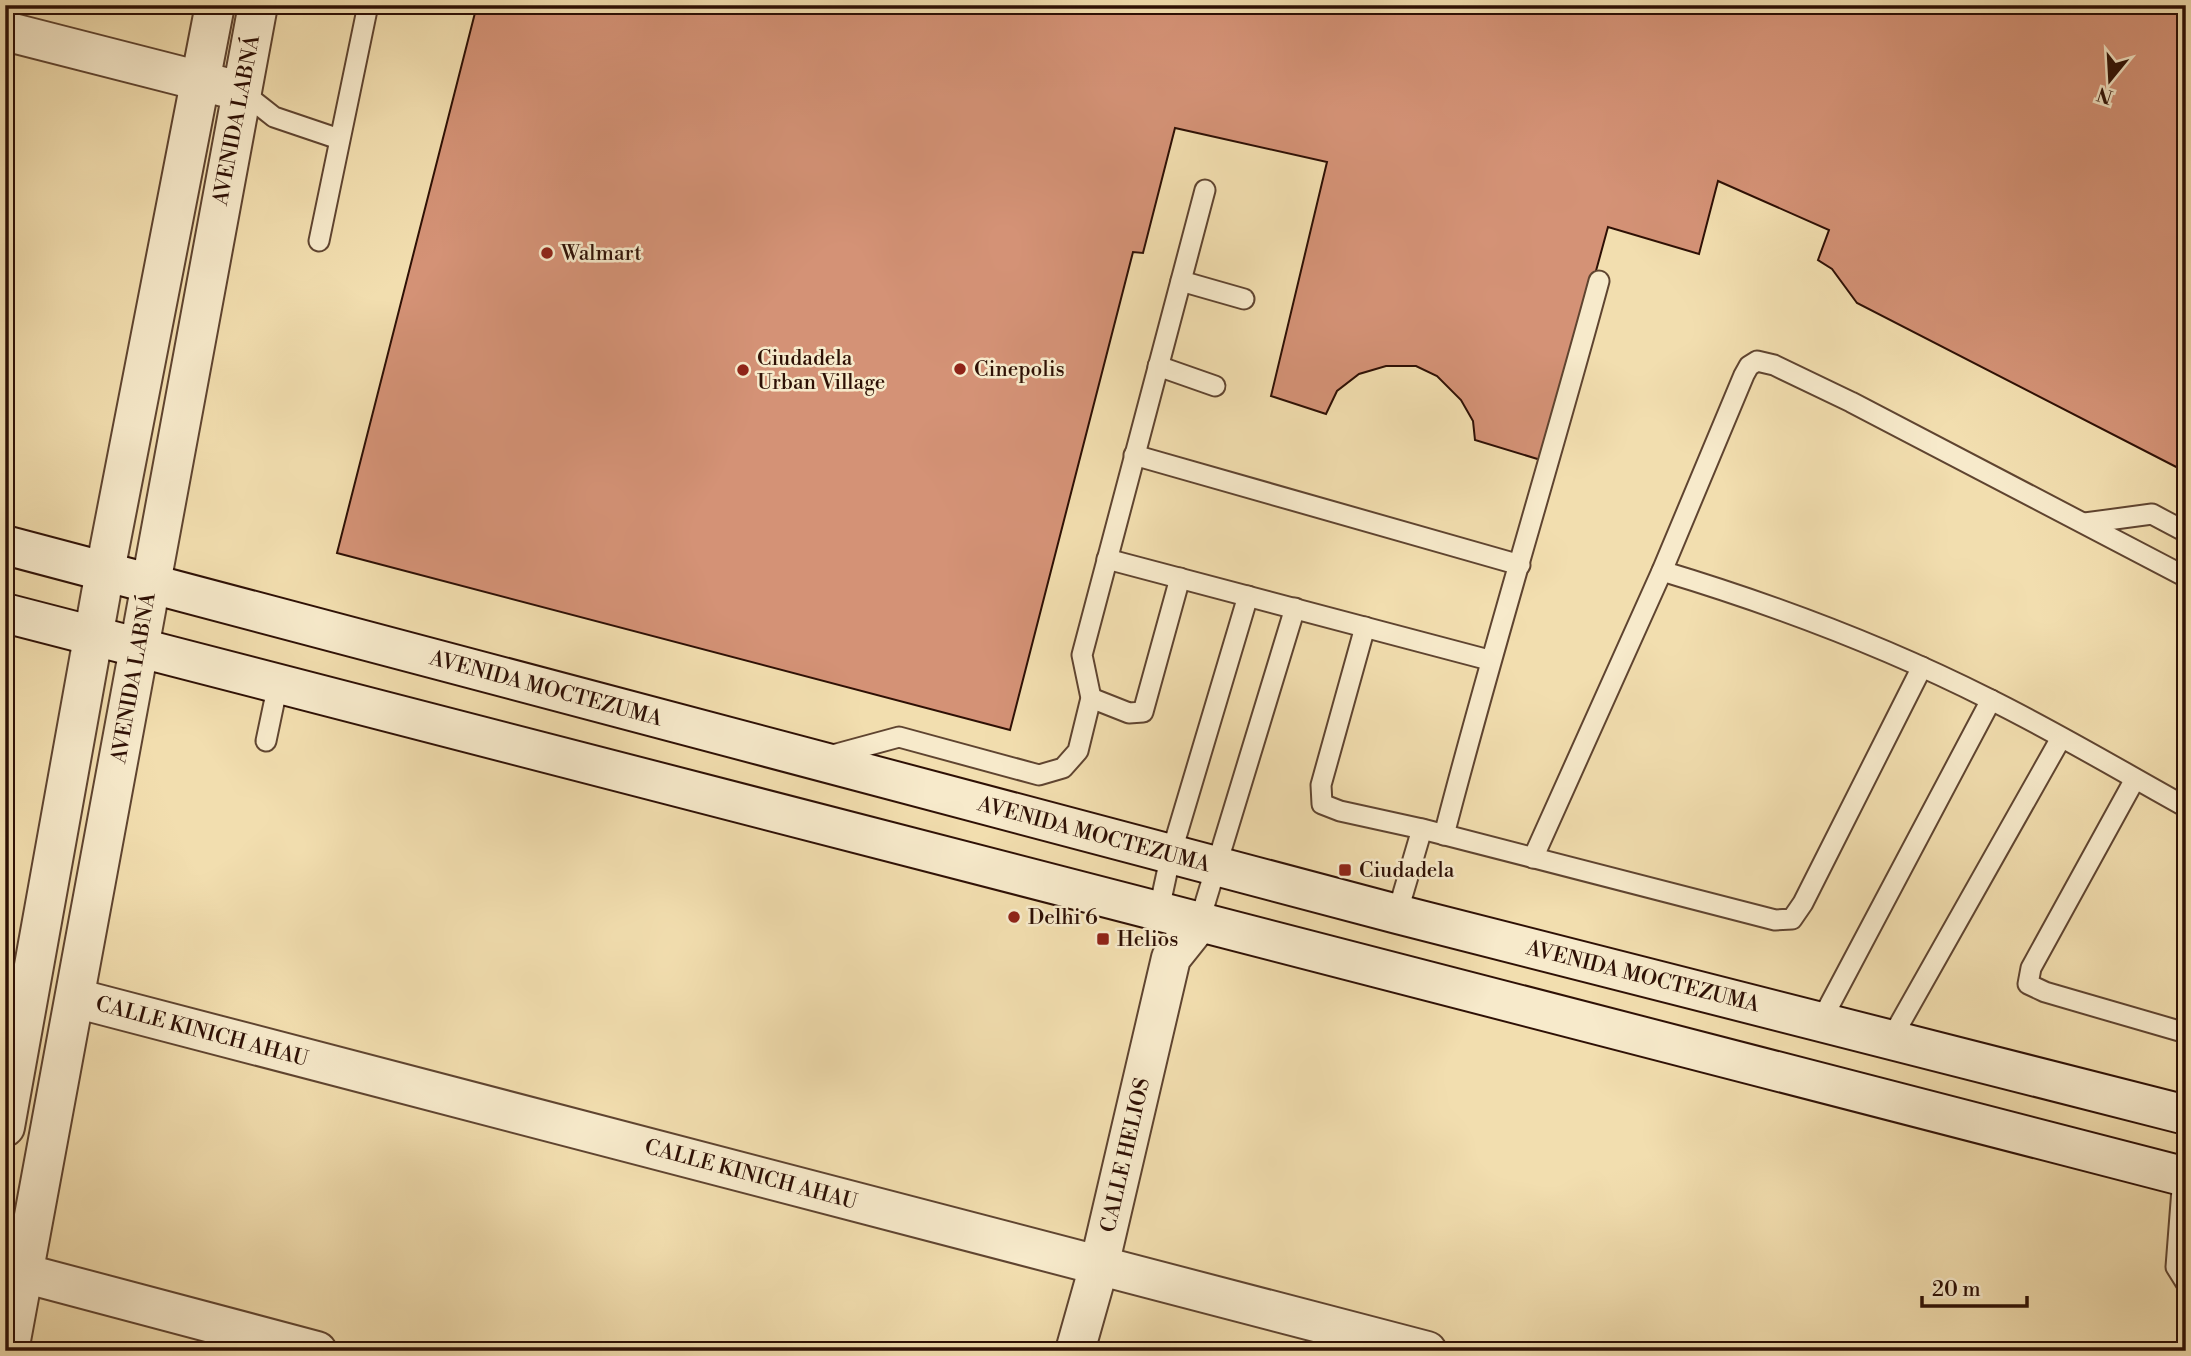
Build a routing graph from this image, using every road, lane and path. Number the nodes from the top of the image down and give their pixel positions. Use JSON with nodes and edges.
{"nodes":[{"id":1,"x":215,"y":5,"type":"edge"},
{"id":2,"x":258,"y":5,"type":"edge"},
{"id":3,"x":368,"y":5,"type":"edge"},
{"id":4,"x":5,"y":31,"type":"edge"},
{"id":5,"x":200,"y":81,"type":"junction"},
{"id":6,"x":241,"y":91,"type":"junction"},
{"id":7,"x":339,"y":139,"type":"junction"},
{"id":8,"x":1205,"y":190,"type":"dead end"},
{"id":9,"x":319,"y":241,"type":"dead end"},
{"id":10,"x":1181,"y":281,"type":"junction"},
{"id":11,"x":1599,"y":281,"type":"dead end"},
{"id":12,"x":1244,"y":299,"type":"dead end"},
{"id":13,"x":1158,"y":366,"type":"junction"},
{"id":14,"x":1215,"y":386,"type":"dead end"},
{"id":15,"x":1134,"y":455,"type":"junction"},
{"id":16,"x":2085,"y":523,"type":"junction"},
{"id":17,"x":2186,"y":532,"type":"edge"},
{"id":18,"x":5,"y":545,"type":"edge"},
{"id":19,"x":1107,"y":559,"type":"junction"},
{"id":20,"x":1520,"y":565,"type":"junction"},
{"id":21,"x":105,"y":571,"type":"junction"},
{"id":22,"x":1662,"y":571,"type":"junction"},
{"id":23,"x":2186,"y":577,"type":"edge"},
{"id":24,"x":1180,"y":578,"type":"junction"},
{"id":25,"x":149,"y":582,"type":"junction"},
{"id":26,"x":1248,"y":596,"type":"junction"},
{"id":27,"x":1296,"y":608,"type":"junction"},
{"id":28,"x":5,"y":613,"type":"edge"},
{"id":29,"x":1365,"y":627,"type":"junction"},
{"id":30,"x":96,"y":636,"type":"junction"},
{"id":31,"x":141,"y":648,"type":"junction"},
{"id":32,"x":1489,"y":660,"type":"junction"},
{"id":33,"x":1922,"y":667,"type":"junction"},
{"id":34,"x":278,"y":684,"type":"junction"},
{"id":35,"x":1091,"y":698,"type":"junction"},
{"id":36,"x":1991,"y":700,"type":"junction"},
{"id":37,"x":2061,"y":738,"type":"junction"},
{"id":38,"x":267,"y":741,"type":"dead end"},
{"id":39,"x":812,"y":760,"type":"junction"},
{"id":40,"x":2135,"y":779,"type":"junction"},
{"id":41,"x":2186,"y":807,"type":"edge"},
{"id":42,"x":1422,"y":829,"type":"junction"},
{"id":43,"x":1444,"y":835,"type":"junction"},
{"id":44,"x":1171,"y":854,"type":"junction"},
{"id":45,"x":1533,"y":858,"type":"junction"},
{"id":46,"x":1218,"y":866,"type":"junction"},
{"id":47,"x":1158,"y":914,"type":"junction"},
{"id":48,"x":1397,"y":914,"type":"junction"},
{"id":49,"x":1199,"y":923,"type":"junction"},
{"id":50,"x":1171,"y":958,"type":"junction"},
{"id":51,"x":75,"y":998,"type":"junction"},
{"id":52,"x":1821,"y":1021,"type":"junction"},
{"id":53,"x":2186,"y":1033,"type":"edge"},
{"id":54,"x":1891,"y":1039,"type":"junction"},
{"id":55,"x":2186,"y":1115,"type":"edge"},
{"id":56,"x":6,"y":1124,"type":"edge"},
{"id":57,"x":2184,"y":1177,"type":"edge"},
{"id":58,"x":1099,"y":1266,"type":"junction"},
{"id":59,"x":23,"y":1273,"type":"junction"},
{"id":60,"x":2186,"y":1283,"type":"edge"},
{"id":61,"x":9,"y":1351,"type":"edge"},
{"id":62,"x":317,"y":1351,"type":"edge"},
{"id":63,"x":1076,"y":1351,"type":"edge"},
{"id":64,"x":1427,"y":1351,"type":"edge"}],
"edges":[{"from":1,"to":5,"type":"street","name":"AVENIDA LABNÁ"},
{"from":2,"to":6,"type":"street","name":"AVENIDA LABNÁ"},
{"from":3,"to":7,"type":"lane"},
{"from":4,"to":5,"type":"street"},
{"from":5,"to":6,"type":"street"},
{"from":5,"to":21,"type":"street","name":"AVENIDA LABNÁ"},
{"from":6,"to":7,"type":"lane"},
{"from":6,"to":25,"type":"street","name":"AVENIDA LABNÁ"},
{"from":7,"to":9,"type":"lane"},
{"from":8,"to":10,"type":"lane"},
{"from":10,"to":12,"type":"lane"},
{"from":10,"to":13,"type":"lane"},
{"from":11,"to":20,"type":"lane"},
{"from":13,"to":14,"type":"lane"},
{"from":13,"to":15,"type":"lane"},
{"from":15,"to":19,"type":"lane"},
{"from":15,"to":20,"type":"lane"},
{"from":16,"to":17,"type":"lane"},
{"from":16,"to":22,"type":"lane"},
{"from":16,"to":23,"type":"lane"},
{"from":18,"to":21,"type":"street","name":"AVENIDA MOCTEZUMA"},
{"from":19,"to":24,"type":"lane"},
{"from":19,"to":35,"type":"lane"},
{"from":20,"to":32,"type":"lane"},
{"from":21,"to":25,"type":"street","name":"AVENIDA MOCTEZUMA"},
{"from":21,"to":30,"type":"street","name":"AVENIDA LABNÁ"},
{"from":22,"to":33,"type":"lane"},
{"from":22,"to":45,"type":"lane"},
{"from":24,"to":26,"type":"lane"},
{"from":24,"to":35,"type":"lane"},
{"from":25,"to":31,"type":"street","name":"AVENIDA LABNÁ"},
{"from":25,"to":39,"type":"street","name":"AVENIDA MOCTEZUMA"},
{"from":26,"to":27,"type":"lane"},
{"from":26,"to":44,"type":"lane"},
{"from":27,"to":29,"type":"lane"},
{"from":27,"to":46,"type":"lane"},
{"from":28,"to":30,"type":"street"},
{"from":29,"to":32,"type":"lane"},
{"from":29,"to":42,"type":"lane"},
{"from":30,"to":31,"type":"street"},
{"from":30,"to":56,"type":"street","name":"AVENIDA LABNÁ"},
{"from":31,"to":34,"type":"street"},
{"from":31,"to":51,"type":"street","name":"AVENIDA LABNÁ"},
{"from":32,"to":43,"type":"lane"},
{"from":33,"to":36,"type":"lane"},
{"from":33,"to":45,"type":"lane"},
{"from":34,"to":38,"type":"lane"},
{"from":34,"to":47,"type":"street"},
{"from":35,"to":39,"type":"lane"},
{"from":36,"to":37,"type":"lane"},
{"from":36,"to":52,"type":"lane"},
{"from":37,"to":40,"type":"lane"},
{"from":37,"to":54,"type":"lane"},
{"from":39,"to":44,"type":"street","name":"AVENIDA MOCTEZUMA"},
{"from":40,"to":41,"type":"lane"},
{"from":40,"to":53,"type":"lane"},
{"from":42,"to":43,"type":"lane"},
{"from":42,"to":48,"type":"lane"},
{"from":43,"to":45,"type":"lane"},
{"from":44,"to":46,"type":"street","name":"AVENIDA MOCTEZUMA"},
{"from":44,"to":47,"type":"lane"},
{"from":46,"to":48,"type":"street","name":"AVENIDA MOCTEZUMA"},
{"from":46,"to":49,"type":"lane"},
{"from":47,"to":49,"type":"street"},
{"from":47,"to":50,"type":"street","name":"CALLE HELIOS"},
{"from":48,"to":52,"type":"street","name":"AVENIDA MOCTEZUMA"},
{"from":49,"to":50,"type":"street","name":"CALLE HELIOS"},
{"from":49,"to":57,"type":"street"},
{"from":50,"to":58,"type":"street","name":"CALLE HELIOS"},
{"from":51,"to":58,"type":"street","name":"CALLE KINICH AHAU"},
{"from":51,"to":59,"type":"street","name":"AVENIDA LABNÁ"},
{"from":52,"to":54,"type":"street","name":"AVENIDA MOCTEZUMA"},
{"from":54,"to":55,"type":"street","name":"AVENIDA MOCTEZUMA"},
{"from":57,"to":60,"type":"lane"},
{"from":58,"to":63,"type":"street","name":"CALLE HELIOS"},
{"from":58,"to":64,"type":"street","name":"CALLE KINICH AHAU"},
{"from":59,"to":61,"type":"street","name":"AVENIDA LABNÁ"},
{"from":59,"to":62,"type":"street"}]}
